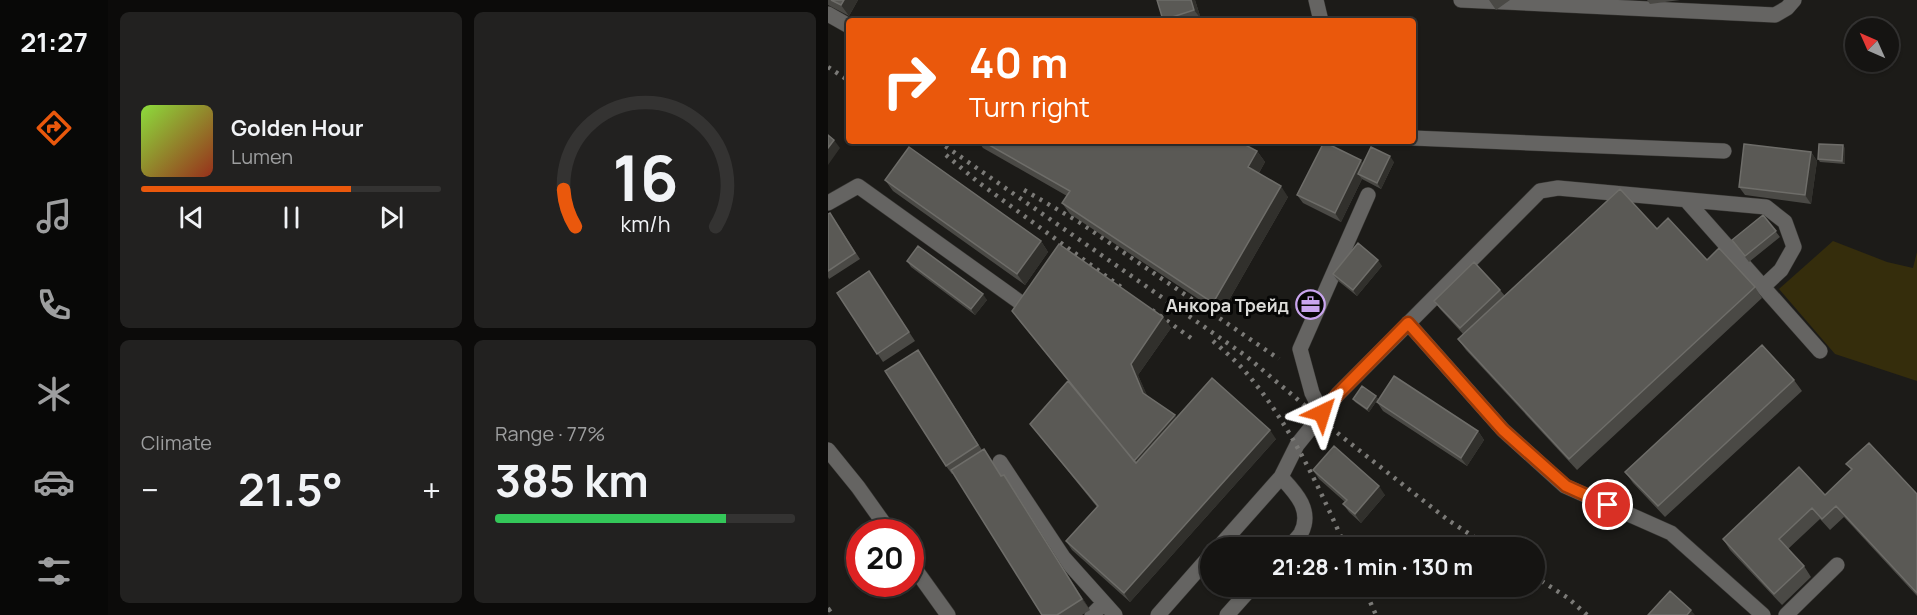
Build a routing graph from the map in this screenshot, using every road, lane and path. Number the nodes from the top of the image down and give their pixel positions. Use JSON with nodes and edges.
{"nodes":[{"id":1,"x":1316,"y":0,"type":"edge"},
{"id":2,"x":1461,"y":0,"type":"edge"},
{"id":3,"x":1794,"y":0,"type":"edge"},
{"id":4,"x":1573,"y":3,"type":"edge"},
{"id":5,"x":828,"y":14,"type":"edge"},
{"id":6,"x":1320,"y":18,"type":"edge"},
{"id":7,"x":846,"y":24,"type":"edge"},
{"id":8,"x":1416,"y":138,"type":"edge"},
{"id":9,"x":1724,"y":151,"type":"dead end"},
{"id":10,"x":1368,"y":195,"type":"dead end"},
{"id":11,"x":1686,"y":200,"type":"junction"},
{"id":12,"x":828,"y":204,"type":"edge"},
{"id":13,"x":1764,"y":286,"type":"junction"},
{"id":14,"x":1021,"y":303,"type":"edge"},
{"id":15,"x":1408,"y":323,"type":"junction"},
{"id":16,"x":1820,"y":351,"type":"dead end"},
{"id":17,"x":1322,"y":413,"type":"junction"},
{"id":18,"x":828,"y":450,"type":"edge"},
{"id":19,"x":1000,"y":462,"type":"dead end"},
{"id":20,"x":1281,"y":477,"type":"junction"},
{"id":21,"x":881,"y":519,"type":"edge"},
{"id":22,"x":1228,"y":537,"type":"edge"},
{"id":23,"x":1297,"y":537,"type":"edge"},
{"id":24,"x":1837,"y":565,"type":"dead end"},
{"id":25,"x":1200,"y":567,"type":"edge"},
{"id":26,"x":924,"y":582,"type":"edge"},
{"id":27,"x":1243,"y":597,"type":"edge"},
{"id":28,"x":1104,"y":603,"type":"junction"},
{"id":29,"x":828,"y":608,"type":"edge"},
{"id":30,"x":833,"y":615,"type":"edge"},
{"id":31,"x":948,"y":615,"type":"edge"},
{"id":32,"x":1092,"y":615,"type":"edge"},
{"id":33,"x":1115,"y":615,"type":"edge"},
{"id":34,"x":1158,"y":615,"type":"edge"},
{"id":35,"x":1227,"y":615,"type":"edge"},
{"id":36,"x":1763,"y":615,"type":"edge"},
{"id":37,"x":1786,"y":615,"type":"edge"}],
"edges":[{"from":1,"to":6,"type":"street"},
{"from":2,"to":4,"type":"street"},
{"from":3,"to":4,"type":"street"},
{"from":5,"to":7,"type":"street"},
{"from":8,"to":9,"type":"street"},
{"from":10,"to":17,"type":"street"},
{"from":11,"to":13,"type":"street"},
{"from":11,"to":13,"type":"street"},
{"from":11,"to":15,"type":"street"},
{"from":12,"to":14,"type":"street"},
{"from":13,"to":16,"type":"street"},
{"from":15,"to":17,"type":"street"},
{"from":15,"to":36,"type":"street"},
{"from":17,"to":20,"type":"street"},
{"from":18,"to":21,"type":"street"},
{"from":19,"to":28,"type":"street"},
{"from":20,"to":22,"type":"street"},
{"from":20,"to":23,"type":"street"},
{"from":24,"to":37,"type":"street"},
{"from":25,"to":34,"type":"street"},
{"from":26,"to":31,"type":"street"},
{"from":27,"to":35,"type":"street"},
{"from":28,"to":32,"type":"street"},
{"from":28,"to":33,"type":"street"},
{"from":29,"to":30,"type":"path"}]}
